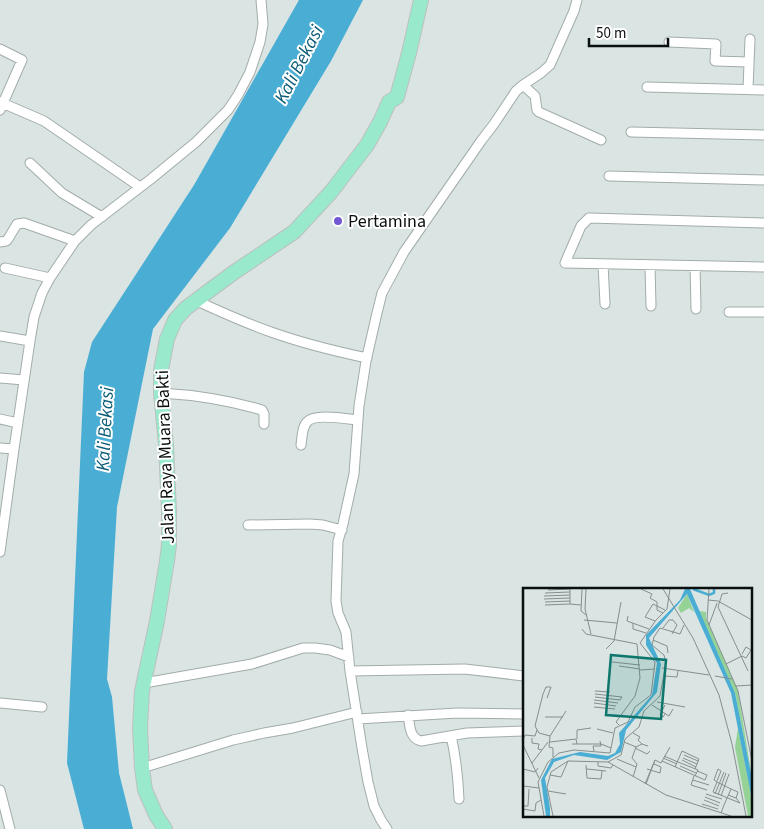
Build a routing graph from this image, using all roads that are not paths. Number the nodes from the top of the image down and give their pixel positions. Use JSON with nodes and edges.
{"nodes":[{"id":1,"x":261,"y":0,"type":"edge"},
{"id":2,"x":421,"y":0,"type":"edge"},
{"id":3,"x":578,"y":0,"type":"edge"},
{"id":4,"x":750,"y":38,"type":"dead end"},
{"id":5,"x":669,"y":42,"type":"dead end"},
{"id":6,"x":0,"y":49,"type":"edge"},
{"id":7,"x":749,"y":62,"type":"junction"},
{"id":8,"x":523,"y":85,"type":"junction"},
{"id":9,"x":647,"y":87,"type":"dead end"},
{"id":10,"x":748,"y":89,"type":"junction"},
{"id":11,"x":764,"y":90,"type":"edge"},
{"id":12,"x":1,"y":105,"type":"edge"},
{"id":13,"x":631,"y":132,"type":"dead end"},
{"id":14,"x":764,"y":135,"type":"edge"},
{"id":15,"x":601,"y":140,"type":"dead end"},
{"id":16,"x":30,"y":163,"type":"dead end"},
{"id":17,"x":609,"y":176,"type":"dead end"},
{"id":18,"x":764,"y":180,"type":"edge"},
{"id":19,"x":140,"y":188,"type":"junction"},
{"id":20,"x":102,"y":217,"type":"junction"},
{"id":21,"x":764,"y":222,"type":"edge"},
{"id":22,"x":75,"y":241,"type":"junction"},
{"id":23,"x":0,"y":242,"type":"edge"},
{"id":24,"x":603,"y":264,"type":"junction"},
{"id":25,"x":650,"y":265,"type":"junction"},
{"id":26,"x":695,"y":266,"type":"junction"},
{"id":27,"x":764,"y":267,"type":"edge"},
{"id":28,"x":5,"y":268,"type":"dead end"},
{"id":29,"x":50,"y":278,"type":"junction"},
{"id":30,"x":197,"y":300,"type":"junction"},
{"id":31,"x":605,"y":304,"type":"dead end"},
{"id":32,"x":651,"y":306,"type":"dead end"},
{"id":33,"x":696,"y":309,"type":"dead end"},
{"id":34,"x":730,"y":312,"type":"dead end"},
{"id":35,"x":764,"y":312,"type":"edge"},
{"id":36,"x":0,"y":336,"type":"edge"},
{"id":37,"x":30,"y":341,"type":"junction"},
{"id":38,"x":367,"y":358,"type":"junction"},
{"id":39,"x":0,"y":378,"type":"edge"},
{"id":40,"x":24,"y":380,"type":"junction"},
{"id":41,"x":160,"y":393,"type":"junction"},
{"id":42,"x":0,"y":419,"type":"edge"},
{"id":43,"x":358,"y":420,"type":"junction"},
{"id":44,"x":18,"y":423,"type":"junction"},
{"id":45,"x":264,"y":424,"type":"dead end"},
{"id":46,"x":301,"y":445,"type":"dead end"},
{"id":47,"x":0,"y":448,"type":"edge"},
{"id":48,"x":14,"y":449,"type":"junction"},
{"id":49,"x":248,"y":524,"type":"dead end"},
{"id":50,"x":342,"y":530,"type":"junction"},
{"id":51,"x":1,"y":536,"type":"edge"},
{"id":52,"x":0,"y":552,"type":"edge"},
{"id":53,"x":348,"y":658,"type":"junction"},
{"id":54,"x":350,"y":671,"type":"junction"},
{"id":55,"x":523,"y":676,"type":"edge"},
{"id":56,"x":144,"y":682,"type":"junction"},
{"id":57,"x":0,"y":702,"type":"edge"},
{"id":58,"x":42,"y":707,"type":"dead end"},
{"id":59,"x":523,"y":714,"type":"edge"},
{"id":60,"x":357,"y":715,"type":"junction"},
{"id":61,"x":408,"y":715,"type":"junction"},
{"id":62,"x":523,"y":732,"type":"edge"},
{"id":63,"x":451,"y":736,"type":"junction"},
{"id":64,"x":142,"y":768,"type":"junction"},
{"id":65,"x":0,"y":790,"type":"edge"},
{"id":66,"x":459,"y":799,"type":"dead end"},
{"id":67,"x":10,"y":829,"type":"edge"},
{"id":68,"x":165,"y":829,"type":"edge"},
{"id":69,"x":388,"y":829,"type":"edge"}],
"edges":[{"from":1,"to":19,"type":"street"},
{"from":2,"to":30,"type":"main road","name":"Jalan Raya Muara Bakti"},
{"from":3,"to":8,"type":"street"},
{"from":4,"to":7,"type":"street"},
{"from":5,"to":7,"type":"street"},
{"from":6,"to":12,"type":"street"},
{"from":7,"to":10,"type":"street"},
{"from":8,"to":15,"type":"street"},
{"from":8,"to":38,"type":"street"},
{"from":9,"to":10,"type":"street"},
{"from":10,"to":11,"type":"street"},
{"from":12,"to":19,"type":"street"},
{"from":13,"to":14,"type":"street"},
{"from":16,"to":20,"type":"street"},
{"from":17,"to":18,"type":"street"},
{"from":19,"to":20,"type":"street"},
{"from":20,"to":22,"type":"street"},
{"from":21,"to":24,"type":"street"},
{"from":22,"to":23,"type":"street"},
{"from":22,"to":29,"type":"street"},
{"from":24,"to":25,"type":"street"},
{"from":24,"to":31,"type":"street"},
{"from":25,"to":26,"type":"street"},
{"from":25,"to":32,"type":"street"},
{"from":26,"to":27,"type":"street"},
{"from":26,"to":33,"type":"street"},
{"from":28,"to":29,"type":"street"},
{"from":29,"to":37,"type":"street"},
{"from":30,"to":38,"type":"street"},
{"from":30,"to":41,"type":"main road","name":"Jalan Raya Muara Bakti"},
{"from":34,"to":35,"type":"street"},
{"from":36,"to":37,"type":"street"},
{"from":37,"to":40,"type":"street"},
{"from":38,"to":43,"type":"street"},
{"from":39,"to":40,"type":"street"},
{"from":40,"to":44,"type":"street"},
{"from":41,"to":45,"type":"street"},
{"from":41,"to":56,"type":"main road","name":"Jalan Raya Muara Bakti"},
{"from":42,"to":44,"type":"street"},
{"from":43,"to":46,"type":"street"},
{"from":43,"to":50,"type":"street"},
{"from":44,"to":48,"type":"street"},
{"from":47,"to":48,"type":"street"},
{"from":48,"to":51,"type":"street"},
{"from":49,"to":50,"type":"street"},
{"from":50,"to":53,"type":"street"},
{"from":51,"to":52,"type":"street"},
{"from":53,"to":54,"type":"street"},
{"from":53,"to":56,"type":"street"},
{"from":54,"to":55,"type":"street"},
{"from":54,"to":60,"type":"street"},
{"from":56,"to":64,"type":"main road","name":"Jalan Raya Muara Bakti"},
{"from":57,"to":58,"type":"street"},
{"from":59,"to":61,"type":"street"},
{"from":60,"to":61,"type":"street"},
{"from":60,"to":64,"type":"street"},
{"from":60,"to":69,"type":"street"},
{"from":61,"to":63,"type":"street"},
{"from":62,"to":63,"type":"street"},
{"from":63,"to":66,"type":"street"},
{"from":64,"to":68,"type":"main road","name":"Jalan Raya Muara Bakti"},
{"from":65,"to":67,"type":"street"}]}
